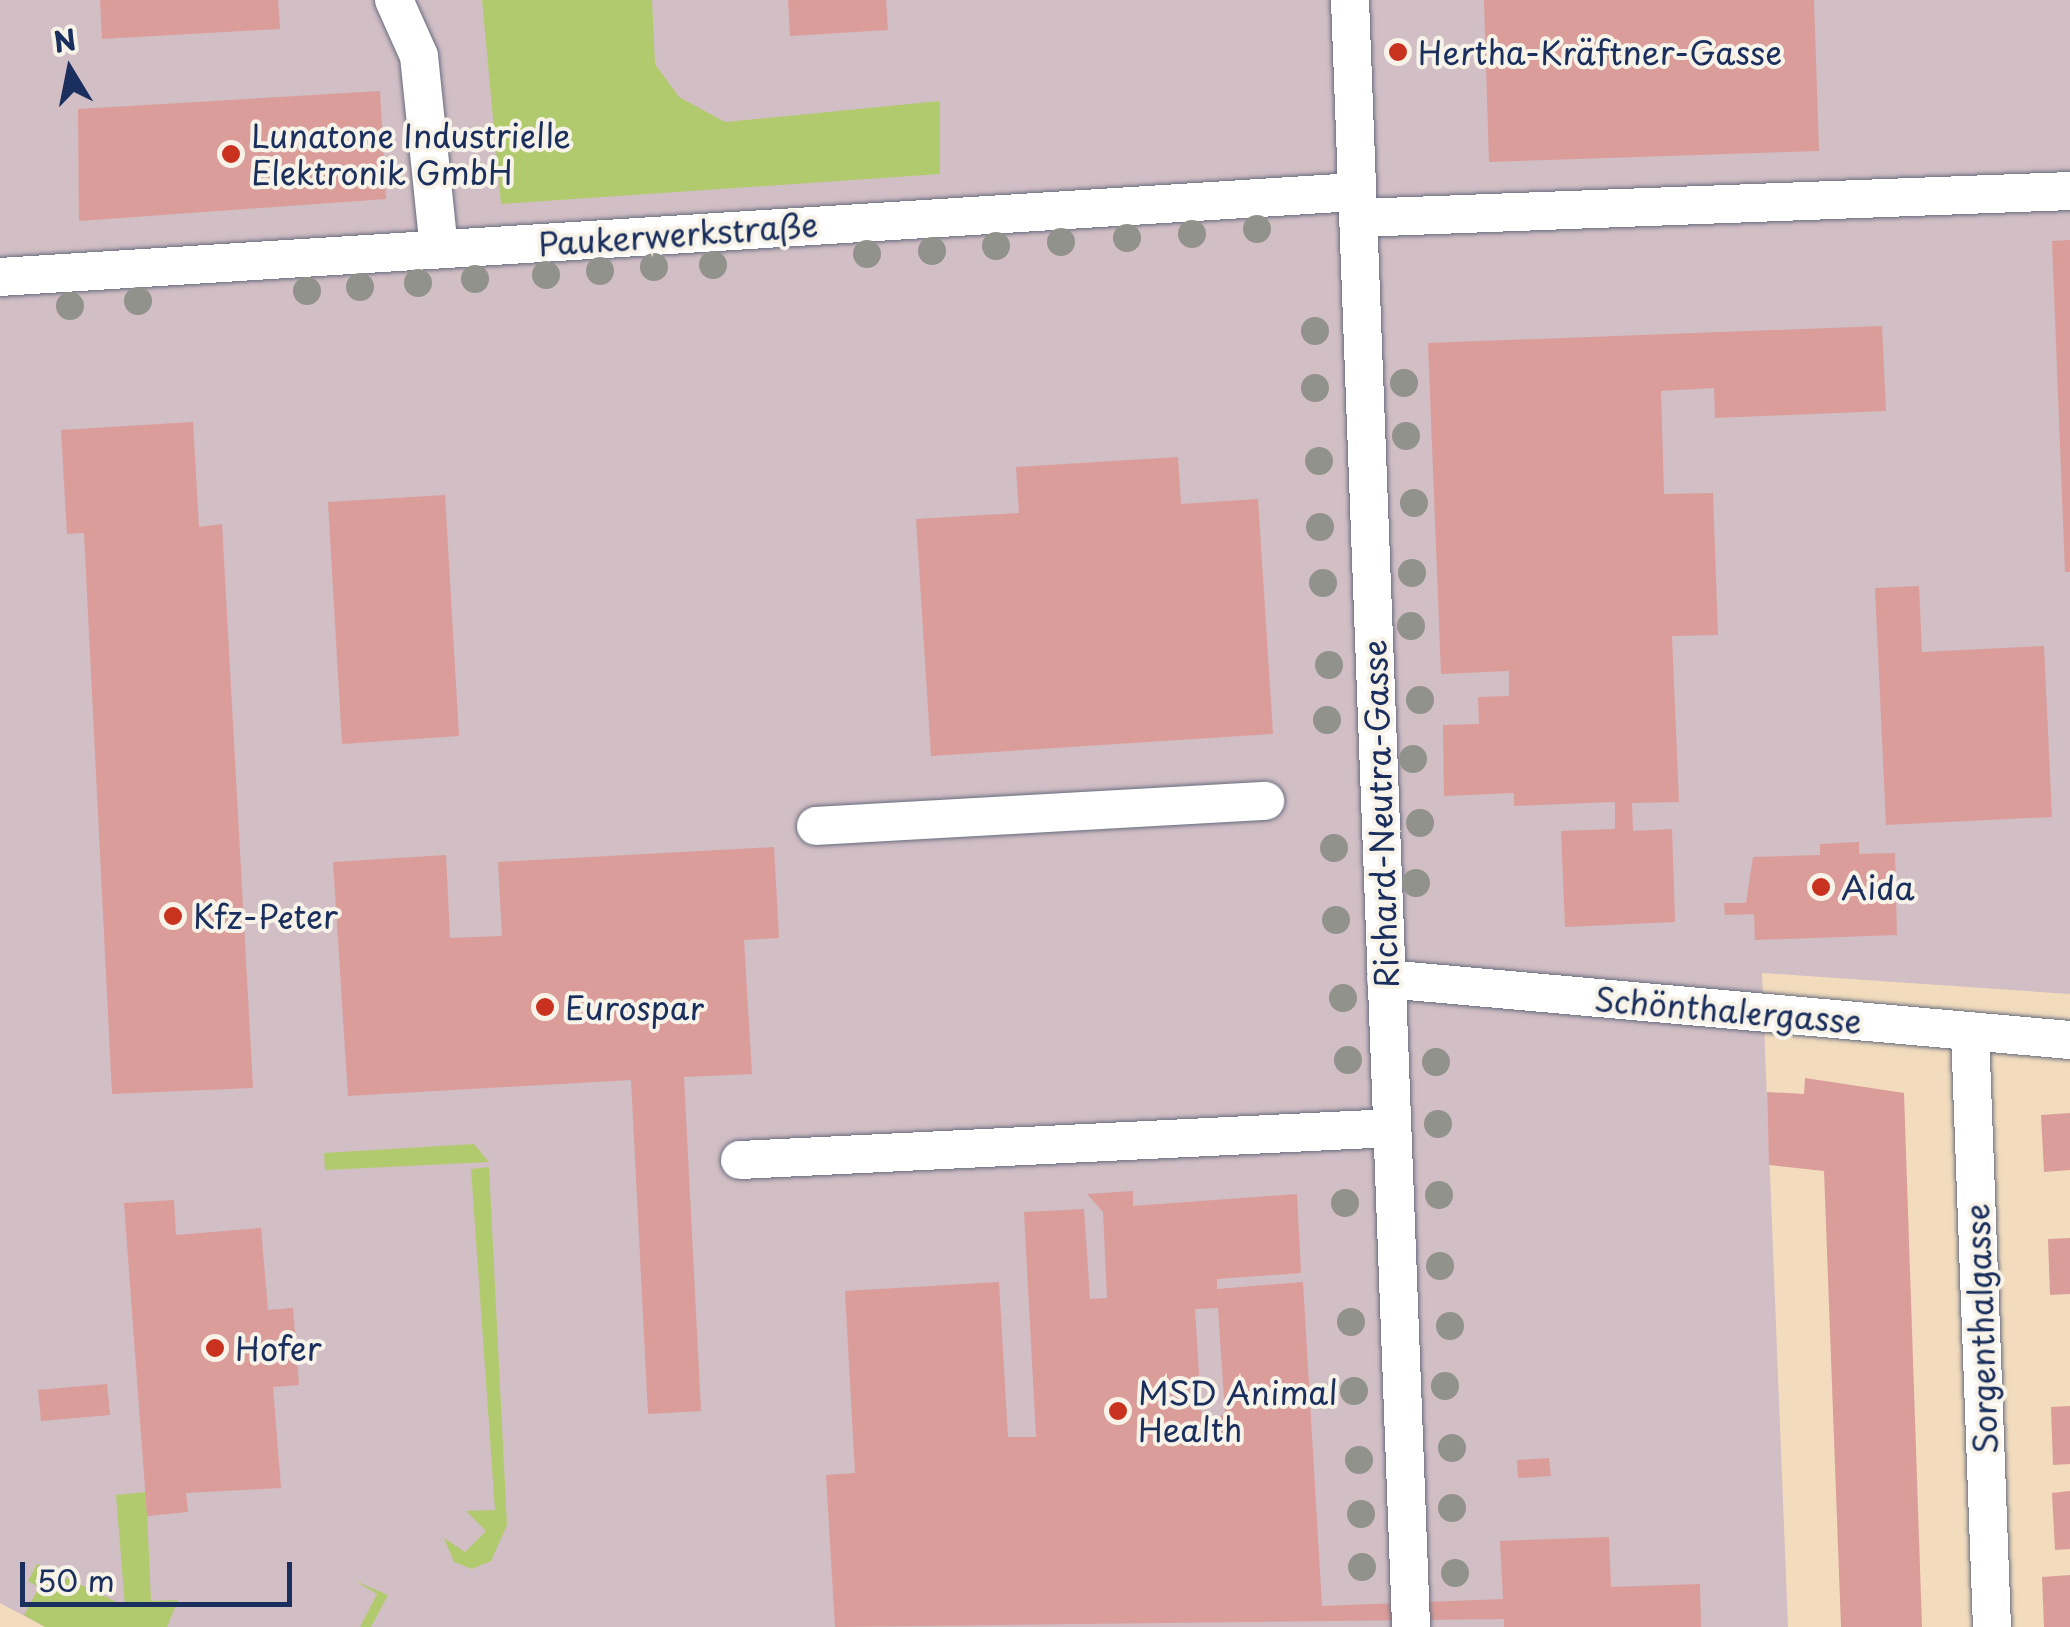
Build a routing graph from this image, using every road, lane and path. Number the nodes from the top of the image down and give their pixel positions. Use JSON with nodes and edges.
{"nodes":[{"id":1,"x":394,"y":0,"type":"edge"},
{"id":2,"x":1350,"y":0,"type":"edge"},
{"id":3,"x":2070,"y":191,"type":"edge"},
{"id":4,"x":1357,"y":205,"type":"junction"},
{"id":5,"x":439,"y":249,"type":"junction"},
{"id":6,"x":0,"y":277,"type":"edge"},
{"id":7,"x":1265,"y":801,"type":"dead end"},
{"id":8,"x":816,"y":826,"type":"dead end"},
{"id":9,"x":1386,"y":979,"type":"junction"},
{"id":10,"x":1970,"y":1031,"type":"junction"},
{"id":11,"x":2070,"y":1040,"type":"edge"},
{"id":12,"x":1392,"y":1128,"type":"junction"},
{"id":13,"x":740,"y":1160,"type":"dead end"},
{"id":14,"x":1410,"y":1627,"type":"edge"},
{"id":15,"x":1992,"y":1627,"type":"edge"}],
"edges":[{"from":1,"to":5,"type":"street"},
{"from":2,"to":4,"type":"street","name":"Richard-Neutra-Gasse"},
{"from":3,"to":4,"type":"street"},
{"from":4,"to":5,"type":"street","name":"Paukerwerkstraße"},
{"from":4,"to":9,"type":"street","name":"Richard-Neutra-Gasse"},
{"from":5,"to":6,"type":"street","name":"Paukerwerkstraße"},
{"from":7,"to":8,"type":"street"},
{"from":9,"to":10,"type":"street","name":"Schönthalergasse"},
{"from":9,"to":12,"type":"street","name":"Richard-Neutra-Gasse"},
{"from":10,"to":11,"type":"street","name":"Schönthalergasse"},
{"from":10,"to":15,"type":"street","name":"Sorgenthalgasse"},
{"from":12,"to":13,"type":"street"},
{"from":12,"to":14,"type":"street","name":"Richard-Neutra-Gasse"}]}
